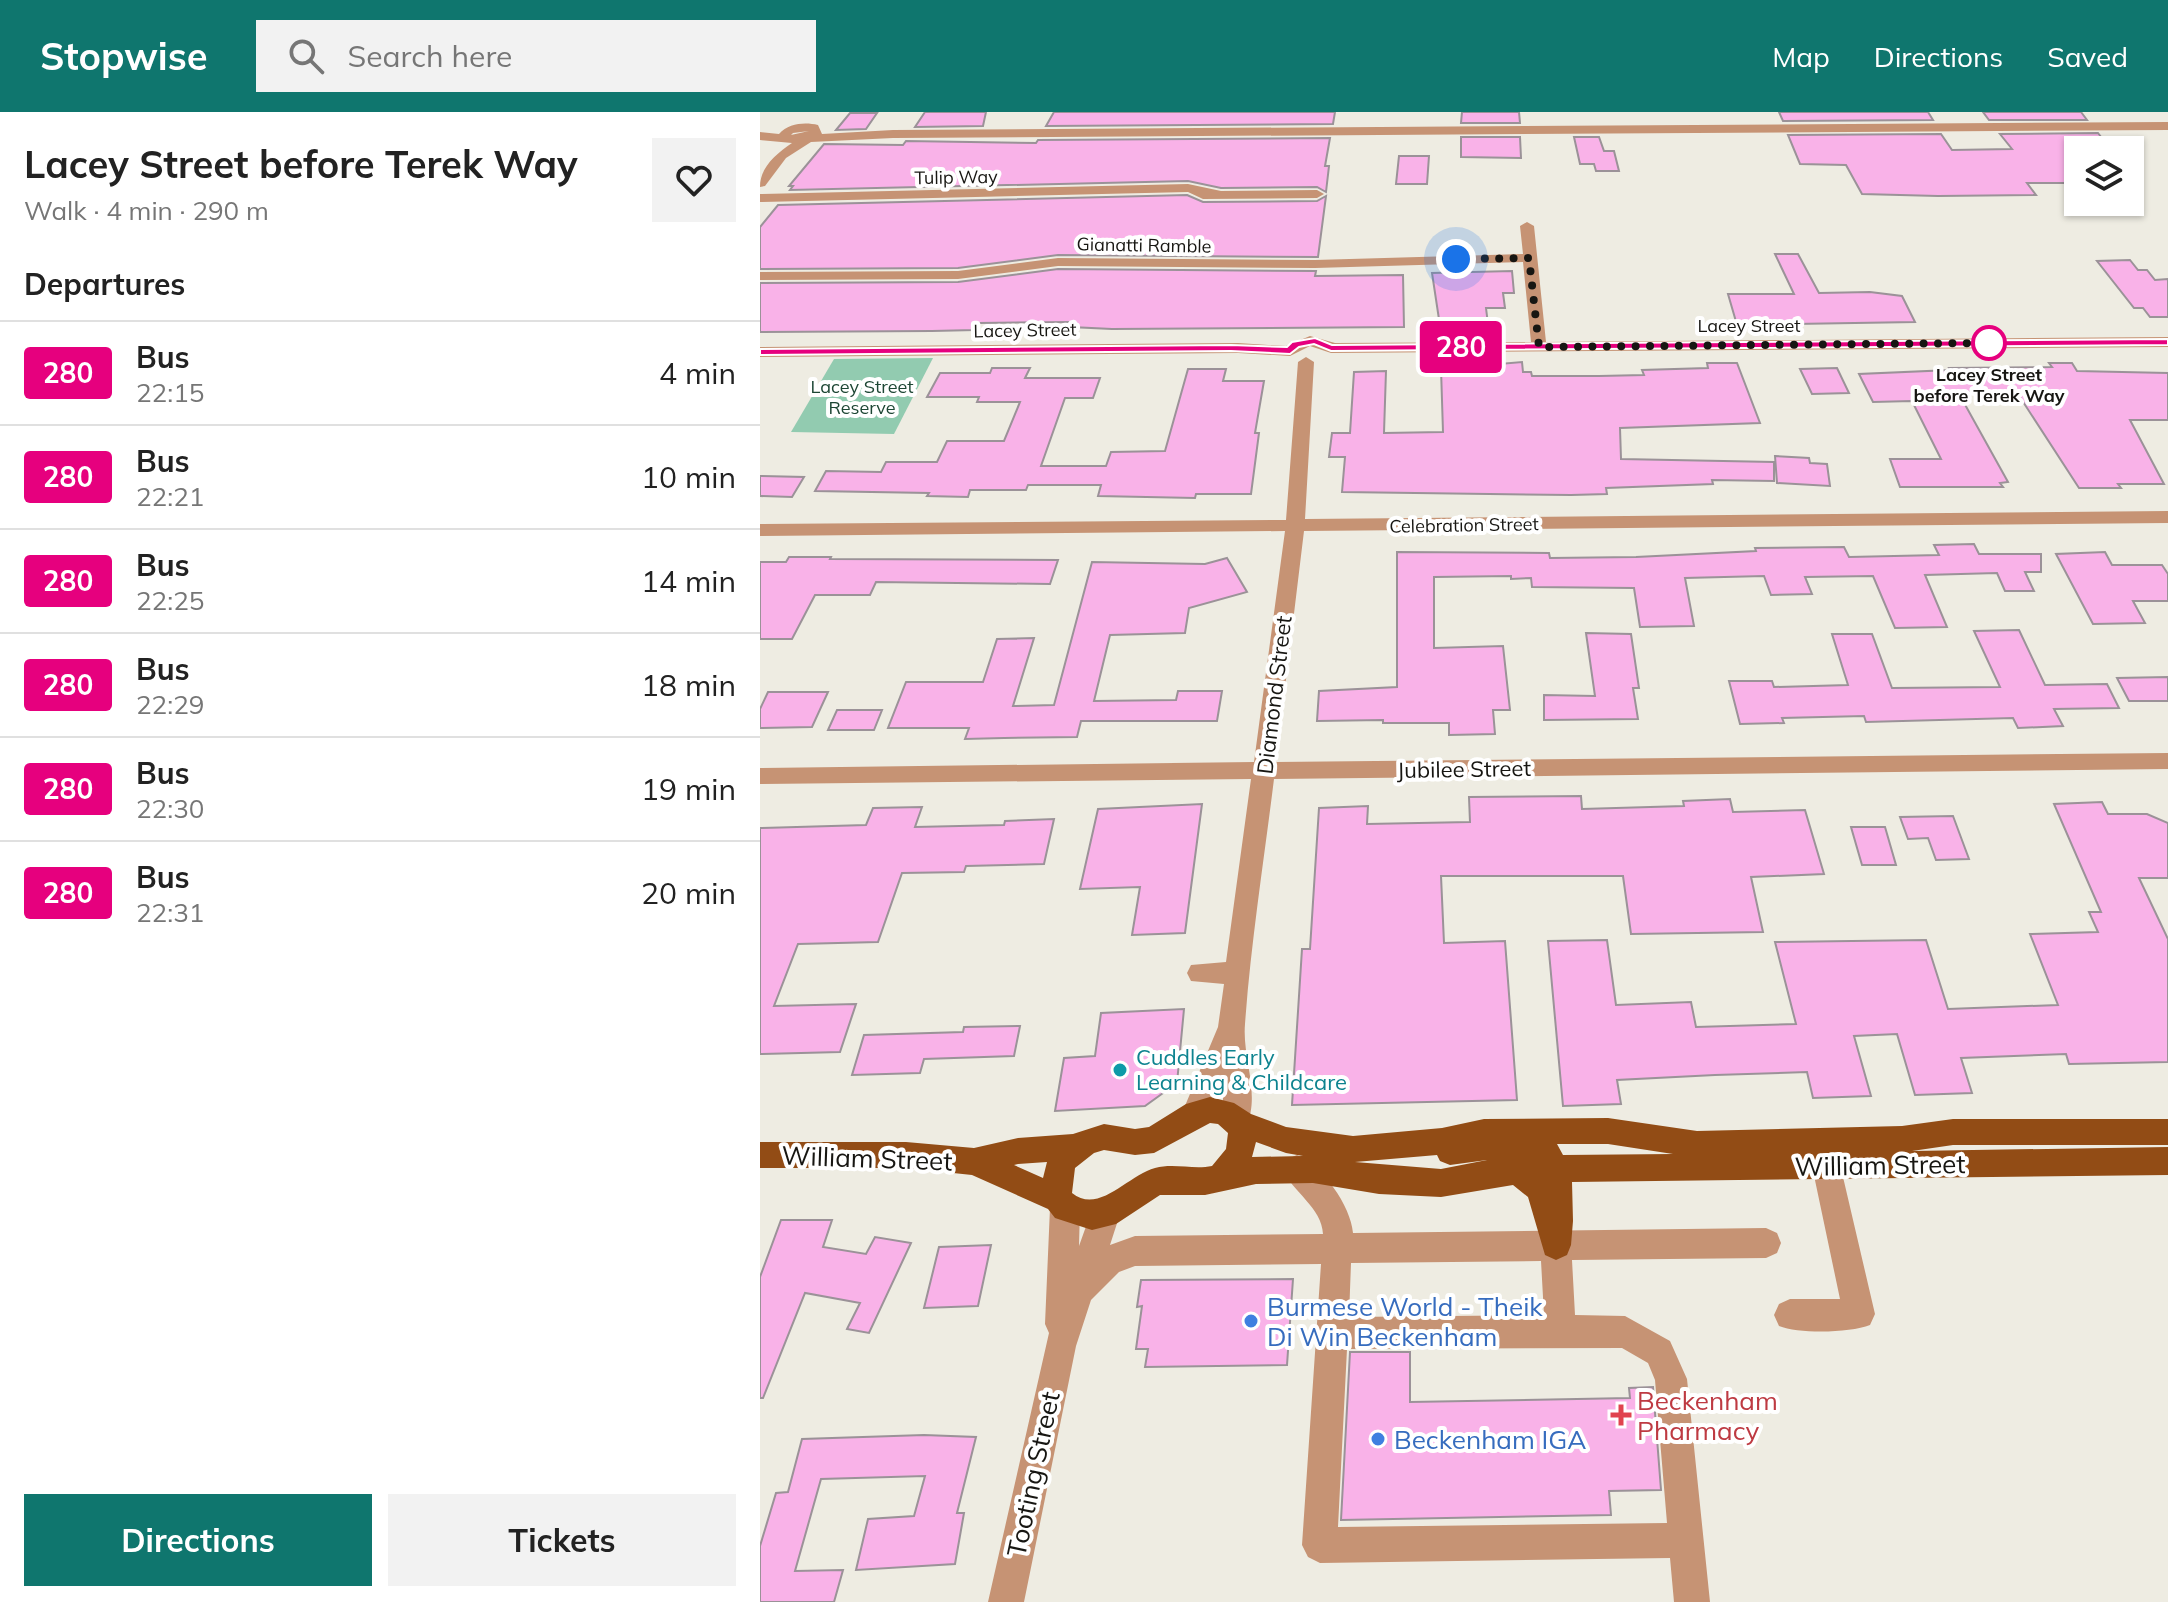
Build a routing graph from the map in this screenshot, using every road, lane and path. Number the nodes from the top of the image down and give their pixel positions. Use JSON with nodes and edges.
{"nodes":[{"id":1,"x":1610,"y":112,"type":"edge"},
{"id":2,"x":2168,"y":126,"type":"edge"},
{"id":3,"x":1614,"y":130,"type":"junction"},
{"id":4,"x":760,"y":134,"type":"edge"},
{"id":5,"x":788,"y":134,"type":"junction"},
{"id":6,"x":812,"y":134,"type":"junction"},
{"id":7,"x":782,"y":155,"type":"junction"},
{"id":8,"x":760,"y":183,"type":"edge"},
{"id":9,"x":1317,"y":194,"type":"dead end"},
{"id":10,"x":760,"y":198,"type":"edge"},
{"id":11,"x":1527,"y":226,"type":"dead end"},
{"id":12,"x":1529,"y":258,"type":"junction"},
{"id":13,"x":760,"y":276,"type":"edge"},
{"id":14,"x":2168,"y":342,"type":"edge"},
{"id":15,"x":1539,"y":347,"type":"junction"},
{"id":16,"x":760,"y":352,"type":"edge"},
{"id":17,"x":1298,"y":356,"type":"junction"},
{"id":18,"x":2168,"y":517,"type":"edge"},
{"id":19,"x":1295,"y":527,"type":"junction"},
{"id":20,"x":760,"y":530,"type":"edge"},
{"id":21,"x":2168,"y":761,"type":"edge"},
{"id":22,"x":1264,"y":770,"type":"junction"},
{"id":23,"x":760,"y":776,"type":"edge"},
{"id":24,"x":1200,"y":973,"type":"dead end"},
{"id":25,"x":1238,"y":973,"type":"junction"},
{"id":26,"x":1231,"y":1027,"type":"junction"},
{"id":27,"x":1196,"y":1113,"type":"junction"},
{"id":28,"x":1239,"y":1121,"type":"junction"},
{"id":29,"x":2001,"y":1131,"type":"junction"},
{"id":30,"x":2168,"y":1132,"type":"edge"},
{"id":31,"x":1628,"y":1133,"type":"junction"},
{"id":32,"x":2168,"y":1143,"type":"edge"},
{"id":33,"x":1405,"y":1145,"type":"junction"},
{"id":34,"x":1076,"y":1147,"type":"junction"},
{"id":35,"x":1824,"y":1153,"type":"junction"},
{"id":36,"x":760,"y":1155,"type":"edge"},
{"id":37,"x":2168,"y":1161,"type":"edge"},
{"id":38,"x":974,"y":1162,"type":"junction"},
{"id":39,"x":1297,"y":1169,"type":"junction"},
{"id":40,"x":1592,"y":1169,"type":"junction"},
{"id":41,"x":1539,"y":1170,"type":"junction"},
{"id":42,"x":1218,"y":1179,"type":"junction"},
{"id":43,"x":1061,"y":1204,"type":"junction"},
{"id":44,"x":1560,"y":1205,"type":"junction"},
{"id":45,"x":1105,"y":1214,"type":"junction"},
{"id":46,"x":1337,"y":1238,"type":"junction"},
{"id":47,"x":1766,"y":1243,"type":"dead end"},
{"id":48,"x":1556,"y":1245,"type":"junction"},
{"id":49,"x":1082,"y":1288,"type":"junction"},
{"id":50,"x":1790,"y":1315,"type":"dead end"},
{"id":51,"x":1560,"y":1331,"type":"junction"},
{"id":52,"x":1331,"y":1333,"type":"junction"},
{"id":53,"x":1060,"y":1346,"type":"junction"},
{"id":54,"x":1686,"y":1540,"type":"junction"},
{"id":55,"x":1006,"y":1602,"type":"edge"},
{"id":56,"x":1692,"y":1602,"type":"edge"}],
"edges":[{"from":1,"to":3,"type":"street"},
{"from":2,"to":3,"type":"street"},
{"from":3,"to":6,"type":"street"},
{"from":4,"to":5,"type":"street"},
{"from":5,"to":6,"type":"street"},
{"from":5,"to":7,"type":"street"},
{"from":6,"to":7,"type":"street"},
{"from":7,"to":8,"type":"street"},
{"from":9,"to":10,"type":"street","name":"Tulip Way"},
{"from":11,"to":12,"type":"street"},
{"from":12,"to":13,"type":"street","name":"Gianatti Ramble"},
{"from":12,"to":15,"type":"street"},
{"from":14,"to":15,"type":"street","name":"Lacey Street"},
{"from":15,"to":17,"type":"street","name":"Lacey Street"},
{"from":16,"to":17,"type":"street","name":"Lacey Street"},
{"from":17,"to":19,"type":"street","name":"Diamond Street"},
{"from":18,"to":19,"type":"street","name":"Celebration Street"},
{"from":19,"to":20,"type":"street","name":"Celebration Street"},
{"from":19,"to":22,"type":"street","name":"Diamond Street"},
{"from":21,"to":22,"type":"street","name":"Jubilee Street"},
{"from":22,"to":23,"type":"street","name":"Jubilee Street"},
{"from":22,"to":25,"type":"street","name":"Diamond Street"},
{"from":24,"to":25,"type":"street"},
{"from":25,"to":26,"type":"street","name":"Diamond Street"},
{"from":26,"to":27,"type":"street","name":"Diamond Street"},
{"from":26,"to":28,"type":"street","name":"Diamond Street"},
{"from":27,"to":28,"type":"main road","name":"William Street"},
{"from":27,"to":34,"type":"main road","name":"William Street"},
{"from":28,"to":33,"type":"main road","name":"William Street"},
{"from":28,"to":42,"type":"main road"},
{"from":29,"to":30,"type":"main road","name":"William Street"},
{"from":29,"to":32,"type":"main road","name":"William Street"},
{"from":29,"to":35,"type":"main road","name":"William Street"},
{"from":31,"to":33,"type":"main road","name":"William Street"},
{"from":31,"to":35,"type":"main road","name":"William Street"},
{"from":31,"to":41,"type":"main road","name":"William Street"},
{"from":33,"to":41,"type":"main road","name":"William Street"},
{"from":34,"to":38,"type":"main road","name":"William Street"},
{"from":34,"to":43,"type":"main road"},
{"from":35,"to":37,"type":"main road","name":"William Street"},
{"from":35,"to":40,"type":"main road","name":"William Street"},
{"from":35,"to":50,"type":"street"},
{"from":36,"to":38,"type":"main road","name":"William Street"},
{"from":38,"to":43,"type":"main road","name":"William Street"},
{"from":39,"to":41,"type":"main road","name":"William Street"},
{"from":39,"to":42,"type":"main road","name":"William Street"},
{"from":39,"to":46,"type":"street"},
{"from":40,"to":41,"type":"main road","name":"William Street"},
{"from":40,"to":44,"type":"main road"},
{"from":41,"to":44,"type":"main road"},
{"from":41,"to":48,"type":"main road"},
{"from":42,"to":45,"type":"main road","name":"William Street"},
{"from":43,"to":45,"type":"main road","name":"William Street"},
{"from":43,"to":53,"type":"street","name":"Tooting Street"},
{"from":44,"to":48,"type":"main road"},
{"from":45,"to":49,"type":"street","name":"Tooting Street"},
{"from":46,"to":48,"type":"street"},
{"from":46,"to":49,"type":"street"},
{"from":46,"to":52,"type":"street"},
{"from":47,"to":48,"type":"street"},
{"from":48,"to":51,"type":"street"},
{"from":49,"to":53,"type":"street","name":"Tooting Street"},
{"from":51,"to":52,"type":"street"},
{"from":51,"to":54,"type":"street"},
{"from":52,"to":54,"type":"street"},
{"from":53,"to":55,"type":"street","name":"Tooting Street"},
{"from":54,"to":56,"type":"street"}]}
